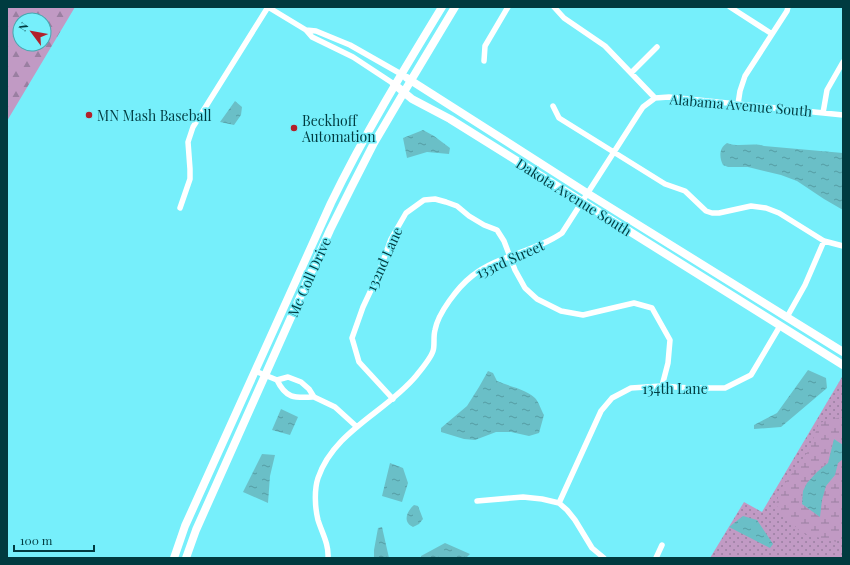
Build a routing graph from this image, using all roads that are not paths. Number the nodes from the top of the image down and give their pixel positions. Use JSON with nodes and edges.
{"nodes":[{"id":1,"x":268,"y":7,"type":"edge"},
{"id":2,"x":442,"y":7,"type":"edge"},
{"id":3,"x":455,"y":7,"type":"edge"},
{"id":4,"x":508,"y":7,"type":"edge"},
{"id":5,"x":554,"y":7,"type":"edge"},
{"id":6,"x":730,"y":7,"type":"edge"},
{"id":7,"x":788,"y":7,"type":"edge"},
{"id":8,"x":306,"y":30,"type":"junction"},
{"id":9,"x":772,"y":34,"type":"junction"},
{"id":10,"x":657,"y":47,"type":"dead end"},
{"id":11,"x":484,"y":61,"type":"dead end"},
{"id":12,"x":843,"y":62,"type":"edge"},
{"id":13,"x":631,"y":73,"type":"junction"},
{"id":14,"x":401,"y":74,"type":"junction"},
{"id":15,"x":411,"y":80,"type":"junction"},
{"id":16,"x":394,"y":84,"type":"junction"},
{"id":17,"x":404,"y":92,"type":"junction"},
{"id":18,"x":655,"y":98,"type":"junction"},
{"id":19,"x":738,"y":104,"type":"junction"},
{"id":20,"x":553,"y":106,"type":"dead end"},
{"id":21,"x":823,"y":113,"type":"junction"},
{"id":22,"x":843,"y":115,"type":"edge"},
{"id":23,"x":613,"y":152,"type":"junction"},
{"id":24,"x":587,"y":193,"type":"junction"},
{"id":25,"x":581,"y":202,"type":"junction"},
{"id":26,"x":180,"y":208,"type":"dead end"},
{"id":27,"x":824,"y":241,"type":"junction"},
{"id":28,"x":843,"y":246,"type":"edge"},
{"id":29,"x":510,"y":257,"type":"junction"},
{"id":30,"x":787,"y":317,"type":"junction"},
{"id":31,"x":780,"y":326,"type":"junction"},
{"id":32,"x":843,"y":352,"type":"edge"},
{"id":33,"x":843,"y":365,"type":"edge"},
{"id":34,"x":254,"y":371,"type":"junction"},
{"id":35,"x":265,"y":376,"type":"junction"},
{"id":36,"x":277,"y":380,"type":"junction"},
{"id":37,"x":662,"y":386,"type":"junction"},
{"id":38,"x":314,"y":397,"type":"junction"},
{"id":39,"x":393,"y":399,"type":"junction"},
{"id":40,"x":356,"y":427,"type":"junction"},
{"id":41,"x":477,"y":501,"type":"dead end"},
{"id":42,"x":559,"y":503,"type":"junction"},
{"id":43,"x":662,"y":545,"type":"dead end"},
{"id":44,"x":174,"y":558,"type":"edge"},
{"id":45,"x":186,"y":558,"type":"edge"},
{"id":46,"x":328,"y":558,"type":"edge"},
{"id":47,"x":604,"y":558,"type":"edge"},
{"id":48,"x":656,"y":558,"type":"edge"}],
"edges":[{"from":1,"to":8,"type":"street","name":"Dakota Avenue South"},
{"from":1,"to":26,"type":"street"},
{"from":2,"to":14,"type":"main road","name":"Mc Coll Drive"},
{"from":3,"to":15,"type":"main road","name":"Mc Coll Drive"},
{"from":4,"to":11,"type":"street"},
{"from":5,"to":13,"type":"street","name":"Alabama Avenue South"},
{"from":6,"to":9,"type":"street"},
{"from":7,"to":9,"type":"street"},
{"from":8,"to":14,"type":"street","name":"Dakota Avenue South"},
{"from":8,"to":16,"type":"street","name":"Dakota Avenue South"},
{"from":9,"to":19,"type":"street"},
{"from":10,"to":13,"type":"street"},
{"from":12,"to":21,"type":"street"},
{"from":13,"to":18,"type":"street","name":"Alabama Avenue South"},
{"from":14,"to":15,"type":"main road","name":"Dakota Avenue South"},
{"from":14,"to":16,"type":"main road","name":"Mc Coll Drive"},
{"from":15,"to":17,"type":"main road","name":"Mc Coll Drive"},
{"from":15,"to":24,"type":"main road","name":"Dakota Avenue South"},
{"from":16,"to":17,"type":"main road","name":"Dakota Avenue South"},
{"from":16,"to":34,"type":"main road","name":"Mc Coll Drive"},
{"from":17,"to":25,"type":"main road","name":"Dakota Avenue South"},
{"from":17,"to":35,"type":"main road","name":"Mc Coll Drive"},
{"from":18,"to":19,"type":"street","name":"Alabama Avenue South"},
{"from":18,"to":23,"type":"street","name":"133rd Street"},
{"from":19,"to":21,"type":"street","name":"Alabama Avenue South"},
{"from":20,"to":23,"type":"street"},
{"from":21,"to":22,"type":"street","name":"Alabama Avenue South"},
{"from":23,"to":24,"type":"street","name":"133rd Street"},
{"from":23,"to":27,"type":"street"},
{"from":24,"to":25,"type":"street","name":"133rd Street"},
{"from":24,"to":30,"type":"main road","name":"Dakota Avenue South"},
{"from":25,"to":29,"type":"street","name":"133rd Street"},
{"from":25,"to":31,"type":"main road","name":"Dakota Avenue South"},
{"from":27,"to":28,"type":"street"},
{"from":27,"to":30,"type":"street"},
{"from":29,"to":37,"type":"street","name":"132nd Lane"},
{"from":29,"to":39,"type":"street","name":"133rd Street"},
{"from":29,"to":39,"type":"street","name":"132nd Lane"},
{"from":30,"to":32,"type":"main road","name":"Dakota Avenue South"},
{"from":31,"to":33,"type":"main road","name":"Dakota Avenue South"},
{"from":31,"to":37,"type":"street","name":"134th Lane"},
{"from":34,"to":35,"type":"street"},
{"from":34,"to":44,"type":"main road","name":"Mc Coll Drive"},
{"from":35,"to":36,"type":"street"},
{"from":35,"to":45,"type":"main road","name":"Mc Coll Drive"},
{"from":36,"to":38,"type":"street"},
{"from":36,"to":38,"type":"street"},
{"from":37,"to":42,"type":"street","name":"134th Lane"},
{"from":38,"to":40,"type":"street"},
{"from":39,"to":40,"type":"street","name":"133rd Street"},
{"from":40,"to":46,"type":"street","name":"133rd Street"},
{"from":41,"to":42,"type":"street"},
{"from":42,"to":47,"type":"street"},
{"from":43,"to":48,"type":"street"}]}
